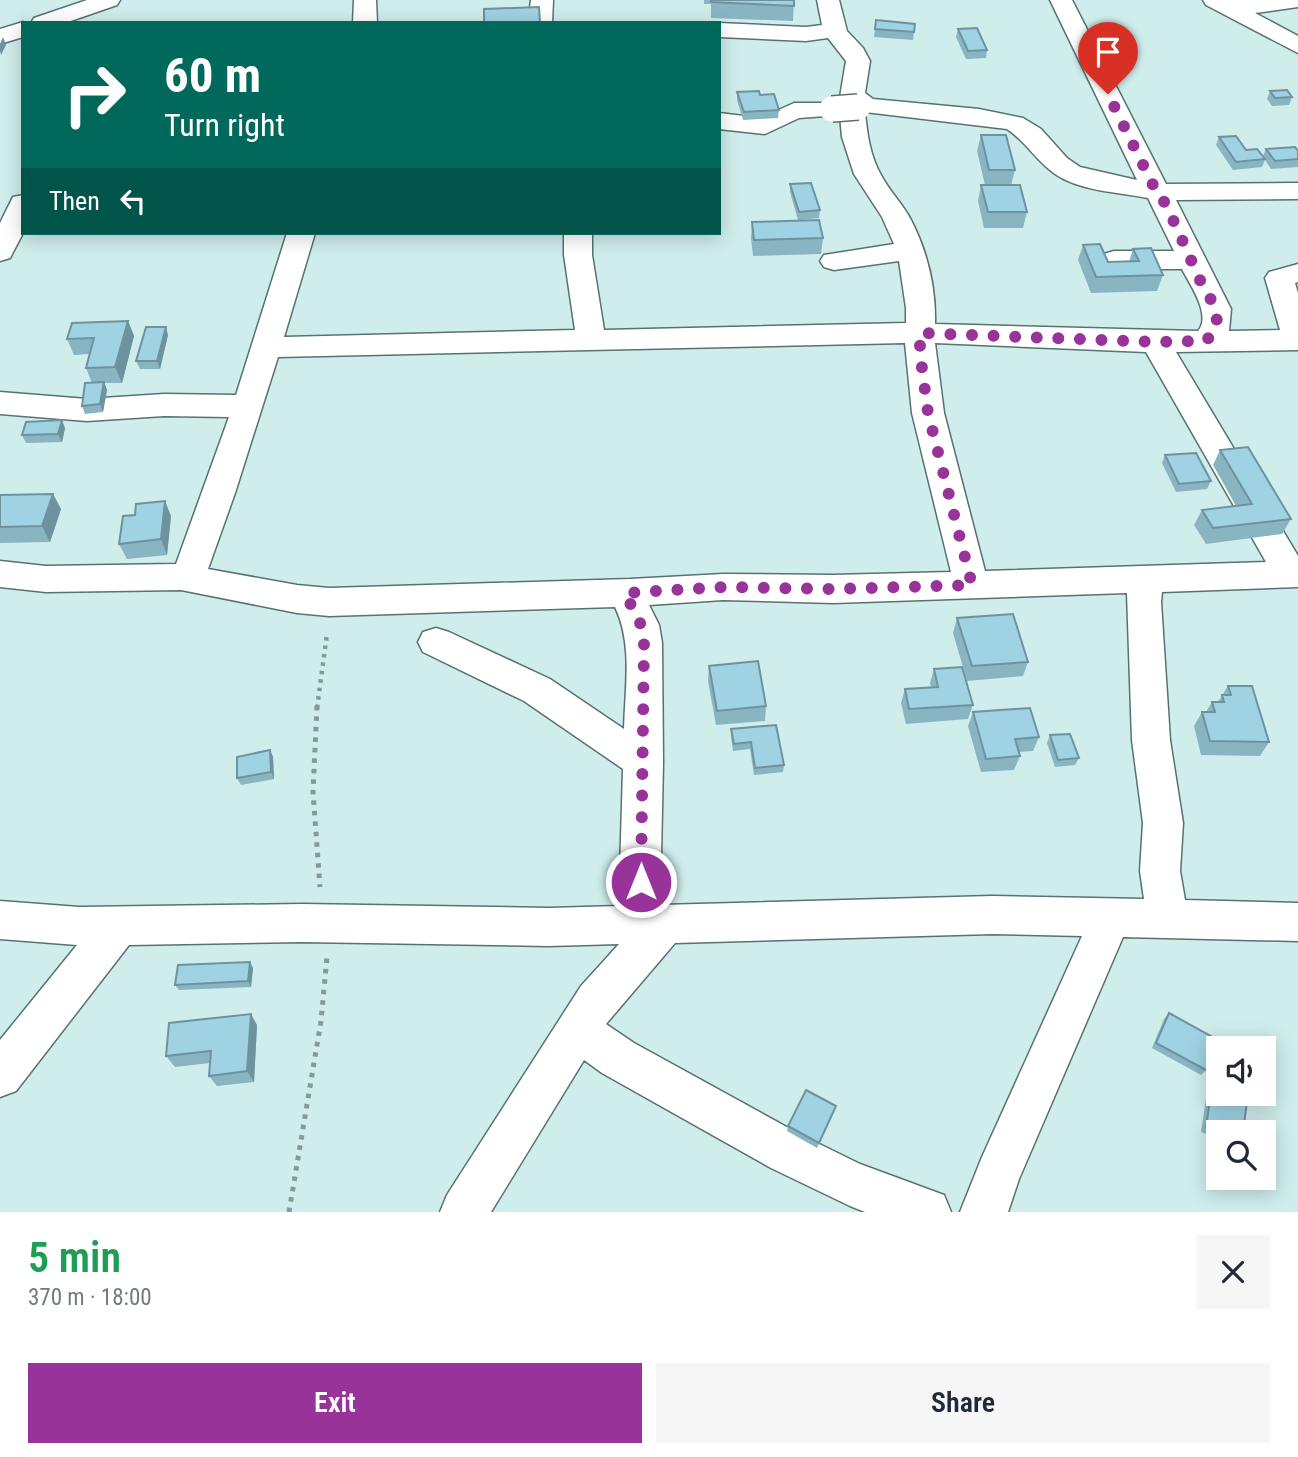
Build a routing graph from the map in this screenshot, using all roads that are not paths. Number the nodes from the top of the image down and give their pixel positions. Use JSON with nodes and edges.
{"nodes":[{"id":1,"x":109,"y":0,"type":"edge"},
{"id":2,"x":365,"y":0,"type":"edge"},
{"id":3,"x":542,"y":0,"type":"edge"},
{"id":4,"x":828,"y":0,"type":"edge"},
{"id":5,"x":1061,"y":0,"type":"edge"},
{"id":6,"x":1297,"y":0,"type":"edge"},
{"id":7,"x":1224,"y":5,"type":"edge"},
{"id":8,"x":53,"y":16,"type":"edge"},
{"id":9,"x":365,"y":21,"type":"edge"},
{"id":10,"x":540,"y":21,"type":"edge"},
{"id":11,"x":21,"y":30,"type":"edge"},
{"id":12,"x":721,"y":30,"type":"edge"},
{"id":13,"x":830,"y":34,"type":"junction"},
{"id":14,"x":0,"y":37,"type":"edge"},
{"id":15,"x":1298,"y":46,"type":"edge"},
{"id":16,"x":847,"y":103,"type":"junction"},
{"id":17,"x":721,"y":121,"type":"edge"},
{"id":18,"x":1298,"y":191,"type":"edge"},
{"id":19,"x":1157,"y":192,"type":"junction"},
{"id":20,"x":21,"y":207,"type":"edge"},
{"id":21,"x":301,"y":235,"type":"edge"},
{"id":22,"x":578,"y":235,"type":"edge"},
{"id":23,"x":911,"y":251,"type":"junction"},
{"id":24,"x":0,"y":252,"type":"edge"},
{"id":25,"x":1114,"y":260,"type":"edge"},
{"id":26,"x":1192,"y":260,"type":"junction"},
{"id":27,"x":834,"y":261,"type":"dead end"},
{"id":28,"x":1298,"y":273,"type":"edge"},
{"id":29,"x":920,"y":333,"type":"junction"},
{"id":30,"x":591,"y":340,"type":"junction"},
{"id":31,"x":1298,"y":340,"type":"edge"},
{"id":32,"x":1206,"y":341,"type":"junction"},
{"id":33,"x":1155,"y":342,"type":"junction"},
{"id":34,"x":265,"y":347,"type":"junction"},
{"id":35,"x":0,"y":403,"type":"edge"},
{"id":36,"x":248,"y":406,"type":"junction"},
{"id":37,"x":0,"y":574,"type":"edge"},
{"id":38,"x":1295,"y":574,"type":"edge"},
{"id":39,"x":187,"y":579,"type":"junction"},
{"id":40,"x":1145,"y":579,"type":"junction"},
{"id":41,"x":972,"y":585,"type":"junction"},
{"id":42,"x":625,"y":593,"type":"junction"},
{"id":43,"x":436,"y":642,"type":"dead end"},
{"id":44,"x":644,"y":763,"type":"junction"},
{"id":45,"x":1111,"y":917,"type":"junction"},
{"id":46,"x":1167,"y":918,"type":"junction"},
{"id":47,"x":0,"y":920,"type":"edge"},
{"id":48,"x":1298,"y":922,"type":"edge"},
{"id":49,"x":653,"y":924,"type":"junction"},
{"id":50,"x":118,"y":926,"type":"junction"},
{"id":51,"x":578,"y":1030,"type":"junction"},
{"id":52,"x":0,"y":1075,"type":"edge"},
{"id":53,"x":464,"y":1212,"type":"edge"},
{"id":54,"x":927,"y":1212,"type":"edge"},
{"id":55,"x":984,"y":1212,"type":"edge"}],
"edges":[{"from":1,"to":8,"type":"street"},
{"from":2,"to":9,"type":"street"},
{"from":3,"to":10,"type":"street"},
{"from":4,"to":13,"type":"street"},
{"from":5,"to":19,"type":"street"},
{"from":6,"to":7,"type":"street"},
{"from":7,"to":15,"type":"street"},
{"from":11,"to":14,"type":"street"},
{"from":12,"to":13,"type":"street"},
{"from":13,"to":16,"type":"street"},
{"from":16,"to":17,"type":"street"},
{"from":16,"to":19,"type":"street"},
{"from":16,"to":23,"type":"street"},
{"from":18,"to":19,"type":"street"},
{"from":19,"to":26,"type":"street"},
{"from":20,"to":24,"type":"street"},
{"from":21,"to":34,"type":"street"},
{"from":22,"to":30,"type":"street"},
{"from":23,"to":27,"type":"street"},
{"from":23,"to":29,"type":"street"},
{"from":25,"to":26,"type":"street"},
{"from":26,"to":32,"type":"street"},
{"from":28,"to":31,"type":"street"},
{"from":29,"to":30,"type":"street"},
{"from":29,"to":33,"type":"street"},
{"from":29,"to":41,"type":"street"},
{"from":30,"to":34,"type":"street"},
{"from":31,"to":32,"type":"street"},
{"from":32,"to":33,"type":"street"},
{"from":33,"to":38,"type":"street"},
{"from":34,"to":36,"type":"street"},
{"from":35,"to":36,"type":"street"},
{"from":36,"to":39,"type":"street"},
{"from":37,"to":39,"type":"street"},
{"from":38,"to":40,"type":"street"},
{"from":39,"to":42,"type":"street"},
{"from":40,"to":41,"type":"street"},
{"from":40,"to":46,"type":"street"},
{"from":41,"to":42,"type":"street"},
{"from":42,"to":44,"type":"street"},
{"from":43,"to":44,"type":"street"},
{"from":44,"to":49,"type":"street"},
{"from":45,"to":46,"type":"street"},
{"from":45,"to":49,"type":"street"},
{"from":45,"to":55,"type":"street"},
{"from":46,"to":48,"type":"street"},
{"from":47,"to":50,"type":"street"},
{"from":49,"to":50,"type":"street"},
{"from":49,"to":51,"type":"street"},
{"from":50,"to":52,"type":"street"},
{"from":51,"to":53,"type":"street"},
{"from":51,"to":54,"type":"street"}]}
